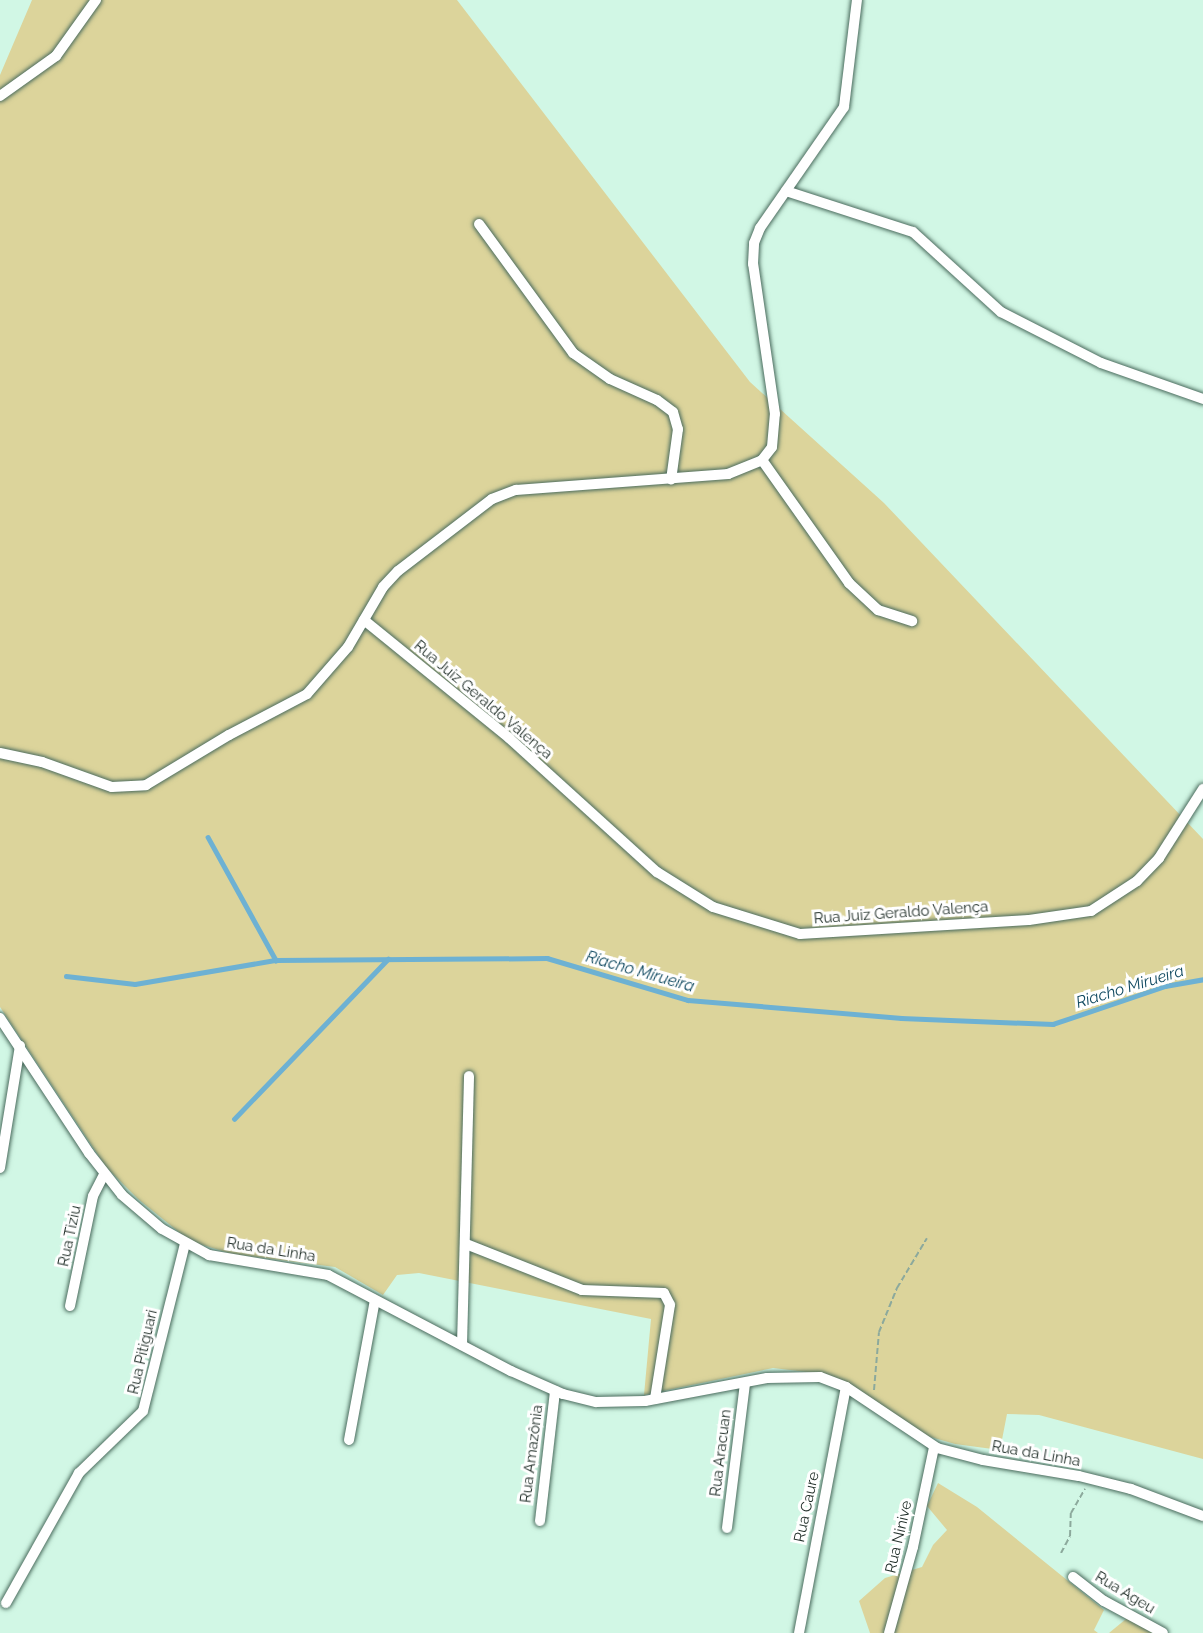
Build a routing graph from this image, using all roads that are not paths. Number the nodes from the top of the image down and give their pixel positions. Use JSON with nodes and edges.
{"nodes":[{"id":1,"x":96,"y":0,"type":"edge"},
{"id":2,"x":857,"y":0,"type":"edge"},
{"id":3,"x":0,"y":96,"type":"edge"},
{"id":4,"x":786,"y":191,"type":"junction"},
{"id":5,"x":479,"y":224,"type":"dead end"},
{"id":6,"x":1203,"y":399,"type":"edge"},
{"id":7,"x":762,"y":460,"type":"junction"},
{"id":8,"x":670,"y":480,"type":"junction"},
{"id":9,"x":364,"y":620,"type":"junction"},
{"id":10,"x":912,"y":621,"type":"dead end"},
{"id":11,"x":0,"y":753,"type":"edge"},
{"id":12,"x":1203,"y":789,"type":"edge"},
{"id":13,"x":0,"y":1018,"type":"edge"},
{"id":14,"x":20,"y":1046,"type":"junction"},
{"id":15,"x":469,"y":1076,"type":"dead end"},
{"id":16,"x":0,"y":1168,"type":"edge"},
{"id":17,"x":104,"y":1174,"type":"junction"},
{"id":18,"x":186,"y":1244,"type":"junction"},
{"id":19,"x":466,"y":1244,"type":"junction"},
{"id":20,"x":375,"y":1300,"type":"junction"},
{"id":21,"x":70,"y":1306,"type":"dead end"},
{"id":22,"x":462,"y":1345,"type":"junction"},
{"id":23,"x":745,"y":1383,"type":"junction"},
{"id":24,"x":846,"y":1387,"type":"junction"},
{"id":25,"x":555,"y":1391,"type":"junction"},
{"id":26,"x":655,"y":1399,"type":"junction"},
{"id":27,"x":349,"y":1440,"type":"dead end"},
{"id":28,"x":934,"y":1447,"type":"junction"},
{"id":29,"x":1203,"y":1516,"type":"edge"},
{"id":30,"x":540,"y":1521,"type":"dead end"},
{"id":31,"x":727,"y":1528,"type":"dead end"},
{"id":32,"x":1073,"y":1577,"type":"dead end"},
{"id":33,"x":6,"y":1603,"type":"dead end"},
{"id":34,"x":799,"y":1633,"type":"edge"},
{"id":35,"x":889,"y":1633,"type":"edge"},
{"id":36,"x":1163,"y":1633,"type":"edge"}],
"edges":[{"from":1,"to":3,"type":"street"},
{"from":2,"to":4,"type":"street"},
{"from":4,"to":6,"type":"street"},
{"from":4,"to":7,"type":"street"},
{"from":5,"to":8,"type":"street"},
{"from":7,"to":8,"type":"street"},
{"from":7,"to":10,"type":"street"},
{"from":8,"to":9,"type":"street"},
{"from":9,"to":11,"type":"street"},
{"from":9,"to":12,"type":"street","name":"Rua Juiz Geraldo Valença"},
{"from":13,"to":14,"type":"street","name":"Rua da Linha"},
{"from":14,"to":16,"type":"street"},
{"from":14,"to":17,"type":"street","name":"Rua da Linha"},
{"from":15,"to":19,"type":"street"},
{"from":17,"to":18,"type":"street","name":"Rua da Linha"},
{"from":17,"to":21,"type":"street","name":"Rua Tiziu"},
{"from":18,"to":20,"type":"street","name":"Rua da Linha"},
{"from":18,"to":33,"type":"street","name":"Rua Pitiguari"},
{"from":19,"to":22,"type":"street"},
{"from":19,"to":26,"type":"street"},
{"from":20,"to":22,"type":"street","name":"Rua da Linha"},
{"from":20,"to":27,"type":"street"},
{"from":22,"to":25,"type":"street","name":"Rua da Linha"},
{"from":23,"to":24,"type":"street","name":"Rua da Linha"},
{"from":23,"to":26,"type":"street","name":"Rua da Linha"},
{"from":23,"to":31,"type":"street","name":"Rua Aracuan"},
{"from":24,"to":28,"type":"street","name":"Rua da Linha"},
{"from":24,"to":34,"type":"street","name":"Rua Caure"},
{"from":25,"to":26,"type":"street","name":"Rua da Linha"},
{"from":25,"to":30,"type":"street","name":"Rua Amazônia"},
{"from":28,"to":29,"type":"street","name":"Rua da Linha"},
{"from":28,"to":35,"type":"street","name":"Rua Ninive"},
{"from":32,"to":36,"type":"street","name":"Rua Ageu"}]}
